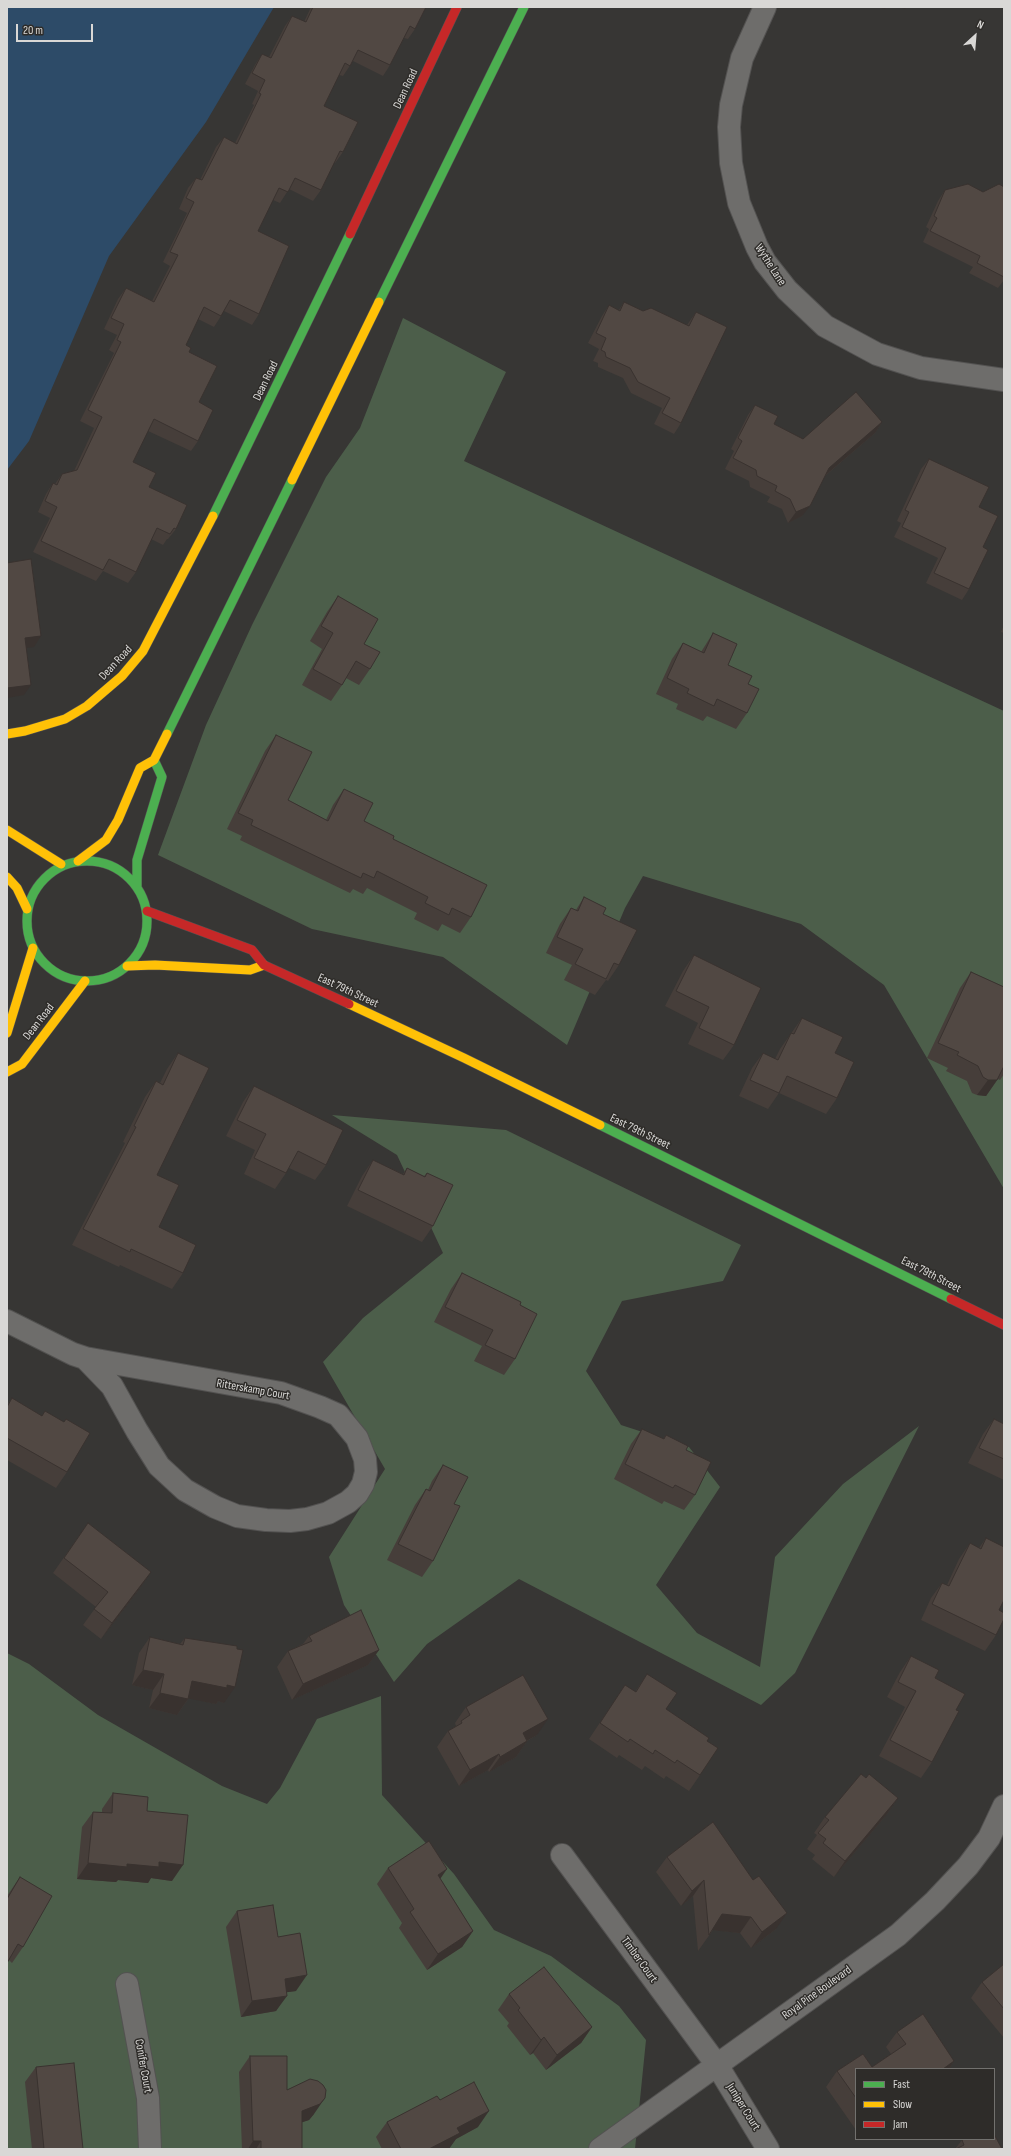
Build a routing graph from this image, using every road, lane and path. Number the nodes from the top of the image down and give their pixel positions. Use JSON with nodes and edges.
{"nodes":[{"id":1,"x":457,"y":7,"type":"edge"},
{"id":2,"x":524,"y":7,"type":"edge"},
{"id":3,"x":765,"y":7,"type":"edge"},
{"id":4,"x":1004,"y":380,"type":"edge"},
{"id":5,"x":7,"y":734,"type":"edge"},
{"id":6,"x":154,"y":760,"type":"junction"},
{"id":7,"x":7,"y":830,"type":"edge"},
{"id":8,"x":78,"y":861,"type":"junction"},
{"id":9,"x":61,"y":864,"type":"junction"},
{"id":10,"x":7,"y":876,"type":"edge"},
{"id":11,"x":136,"y":887,"type":"junction"},
{"id":12,"x":27,"y":909,"type":"junction"},
{"id":13,"x":147,"y":911,"type":"junction"},
{"id":14,"x":33,"y":948,"type":"junction"},
{"id":15,"x":264,"y":965,"type":"junction"},
{"id":16,"x":127,"y":966,"type":"junction"},
{"id":17,"x":85,"y":981,"type":"junction"},
{"id":18,"x":7,"y":1033,"type":"edge"},
{"id":19,"x":7,"y":1072,"type":"edge"},
{"id":20,"x":7,"y":1321,"type":"edge"},
{"id":21,"x":1004,"y":1325,"type":"edge"},
{"id":22,"x":85,"y":1358,"type":"junction"},
{"id":23,"x":1004,"y":1806,"type":"edge"},
{"id":24,"x":562,"y":1854,"type":"dead end"},
{"id":25,"x":127,"y":1984,"type":"dead end"},
{"id":26,"x":717,"y":2066,"type":"junction"},
{"id":27,"x":150,"y":2149,"type":"edge"},
{"id":28,"x":600,"y":2149,"type":"edge"},
{"id":29,"x":768,"y":2149,"type":"edge"}],
"edges":[{"from":1,"to":5,"type":"street","name":"Dean Road"},
{"from":2,"to":6,"type":"street"},
{"from":3,"to":4,"type":"street","name":"Wythe Lane"},
{"from":6,"to":8,"type":"street"},
{"from":6,"to":11,"type":"street"},
{"from":7,"to":9,"type":"street"},
{"from":8,"to":9,"type":"street"},
{"from":8,"to":11,"type":"street"},
{"from":9,"to":12,"type":"street"},
{"from":10,"to":12,"type":"street"},
{"from":11,"to":13,"type":"street"},
{"from":12,"to":14,"type":"street"},
{"from":13,"to":15,"type":"street","name":"East 79th Street"},
{"from":13,"to":16,"type":"street"},
{"from":14,"to":17,"type":"street"},
{"from":14,"to":18,"type":"street","name":"Dean Road"},
{"from":15,"to":16,"type":"street"},
{"from":15,"to":21,"type":"street","name":"East 79th Street"},
{"from":16,"to":17,"type":"street"},
{"from":17,"to":19,"type":"street","name":"Dean Road"},
{"from":20,"to":22,"type":"street","name":"Ritterskamp Court"},
{"from":22,"to":22,"type":"street","name":"Ritterskamp Court"},
{"from":23,"to":26,"type":"street","name":"Royal Pine Boulevard"},
{"from":24,"to":26,"type":"street","name":"Timber Court"},
{"from":25,"to":27,"type":"street","name":"Conifer Court"},
{"from":26,"to":28,"type":"street","name":"Royal Pine Boulevard"},
{"from":26,"to":29,"type":"street","name":"Juniper Court"}]}
